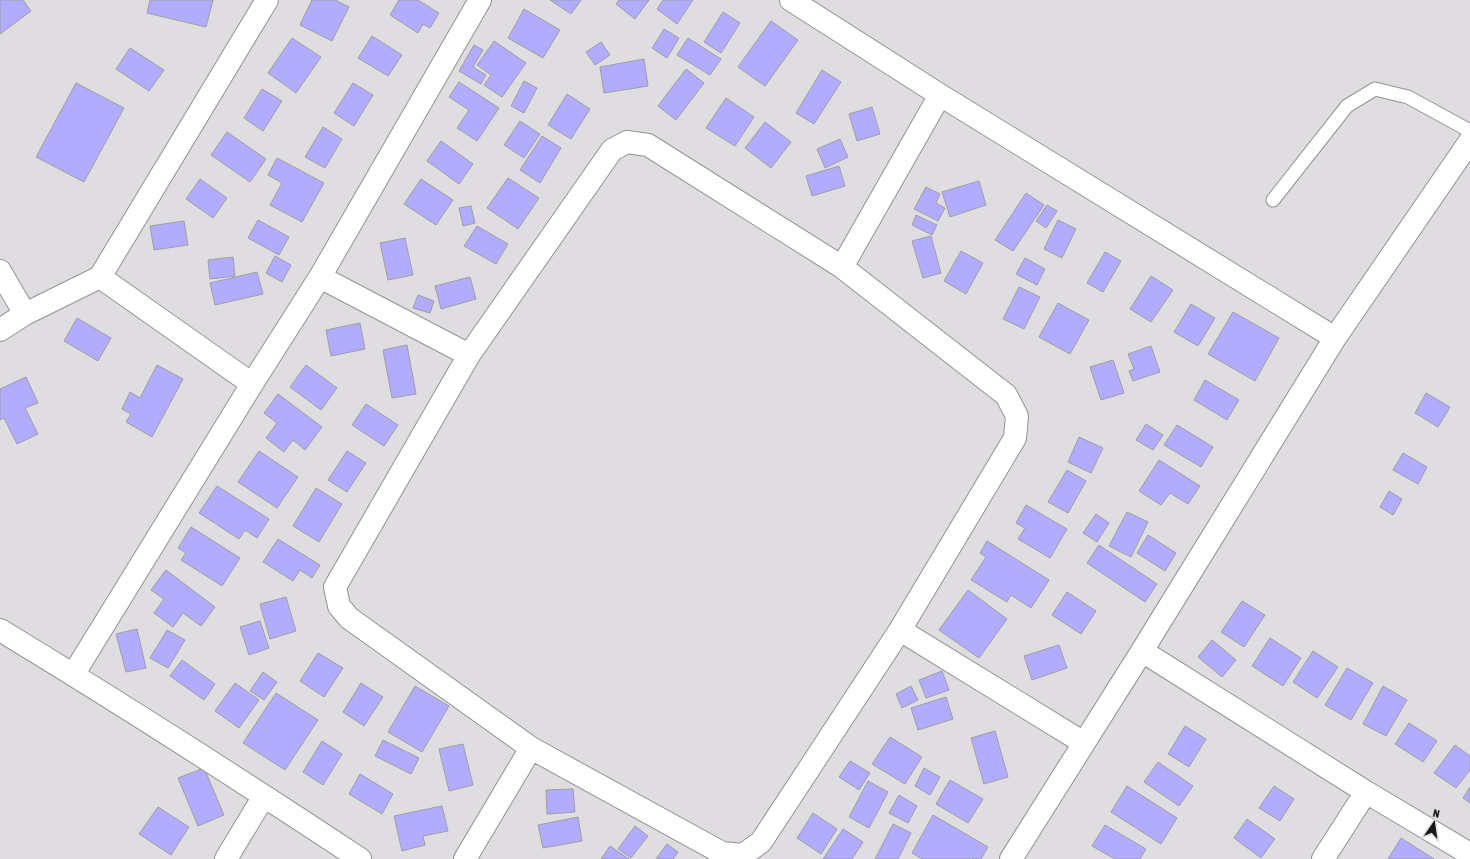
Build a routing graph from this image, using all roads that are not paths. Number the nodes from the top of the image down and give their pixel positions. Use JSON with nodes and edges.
{"nodes":[{"id":1,"x":267,"y":0,"type":"edge"},
{"id":2,"x":480,"y":0,"type":"edge"},
{"id":3,"x":803,"y":3,"type":"edge"},
{"id":4,"x":940,"y":95,"type":"junction"},
{"id":5,"x":1470,"y":131,"type":"edge"},
{"id":6,"x":1470,"y":141,"type":"edge"},
{"id":7,"x":1273,"y":200,"type":"dead end"},
{"id":8,"x":842,"y":267,"type":"junction"},
{"id":9,"x":0,"y":271,"type":"edge"},
{"id":10,"x":100,"y":277,"type":"junction"},
{"id":11,"x":320,"y":277,"type":"junction"},
{"id":12,"x":24,"y":314,"type":"junction"},
{"id":13,"x":0,"y":330,"type":"edge"},
{"id":14,"x":1335,"y":338,"type":"junction"},
{"id":15,"x":470,"y":355,"type":"junction"},
{"id":16,"x":252,"y":384,"type":"junction"},
{"id":17,"x":0,"y":630,"type":"edge"},
{"id":18,"x":900,"y":630,"type":"junction"},
{"id":19,"x":1142,"y":651,"type":"junction"},
{"id":20,"x":73,"y":675,"type":"junction"},
{"id":21,"x":1084,"y":743,"type":"junction"},
{"id":22,"x":532,"y":748,"type":"junction"},
{"id":23,"x":1366,"y":792,"type":"junction"},
{"id":24,"x":264,"y":796,"type":"junction"},
{"id":25,"x":1470,"y":854,"type":"edge"},
{"id":26,"x":226,"y":859,"type":"edge"},
{"id":27,"x":360,"y":859,"type":"edge"},
{"id":28,"x":465,"y":859,"type":"edge"},
{"id":29,"x":1011,"y":859,"type":"edge"},
{"id":30,"x":1323,"y":859,"type":"edge"}],
"edges":[{"from":1,"to":10,"type":"street"},
{"from":2,"to":11,"type":"street"},
{"from":3,"to":4,"type":"street"},
{"from":4,"to":8,"type":"street"},
{"from":4,"to":14,"type":"street"},
{"from":5,"to":7,"type":"lane"},
{"from":6,"to":14,"type":"street"},
{"from":8,"to":15,"type":"street"},
{"from":8,"to":18,"type":"street"},
{"from":9,"to":12,"type":"street"},
{"from":10,"to":12,"type":"street"},
{"from":10,"to":16,"type":"street"},
{"from":11,"to":15,"type":"street"},
{"from":11,"to":16,"type":"street"},
{"from":12,"to":13,"type":"street"},
{"from":14,"to":19,"type":"street"},
{"from":15,"to":22,"type":"street"},
{"from":16,"to":20,"type":"street"},
{"from":17,"to":20,"type":"street"},
{"from":18,"to":21,"type":"street"},
{"from":18,"to":22,"type":"street"},
{"from":19,"to":21,"type":"street"},
{"from":19,"to":23,"type":"street"},
{"from":20,"to":24,"type":"street"},
{"from":21,"to":29,"type":"street"},
{"from":22,"to":28,"type":"street"},
{"from":23,"to":25,"type":"street"},
{"from":23,"to":30,"type":"street"},
{"from":24,"to":26,"type":"street"},
{"from":24,"to":27,"type":"street"}]}
